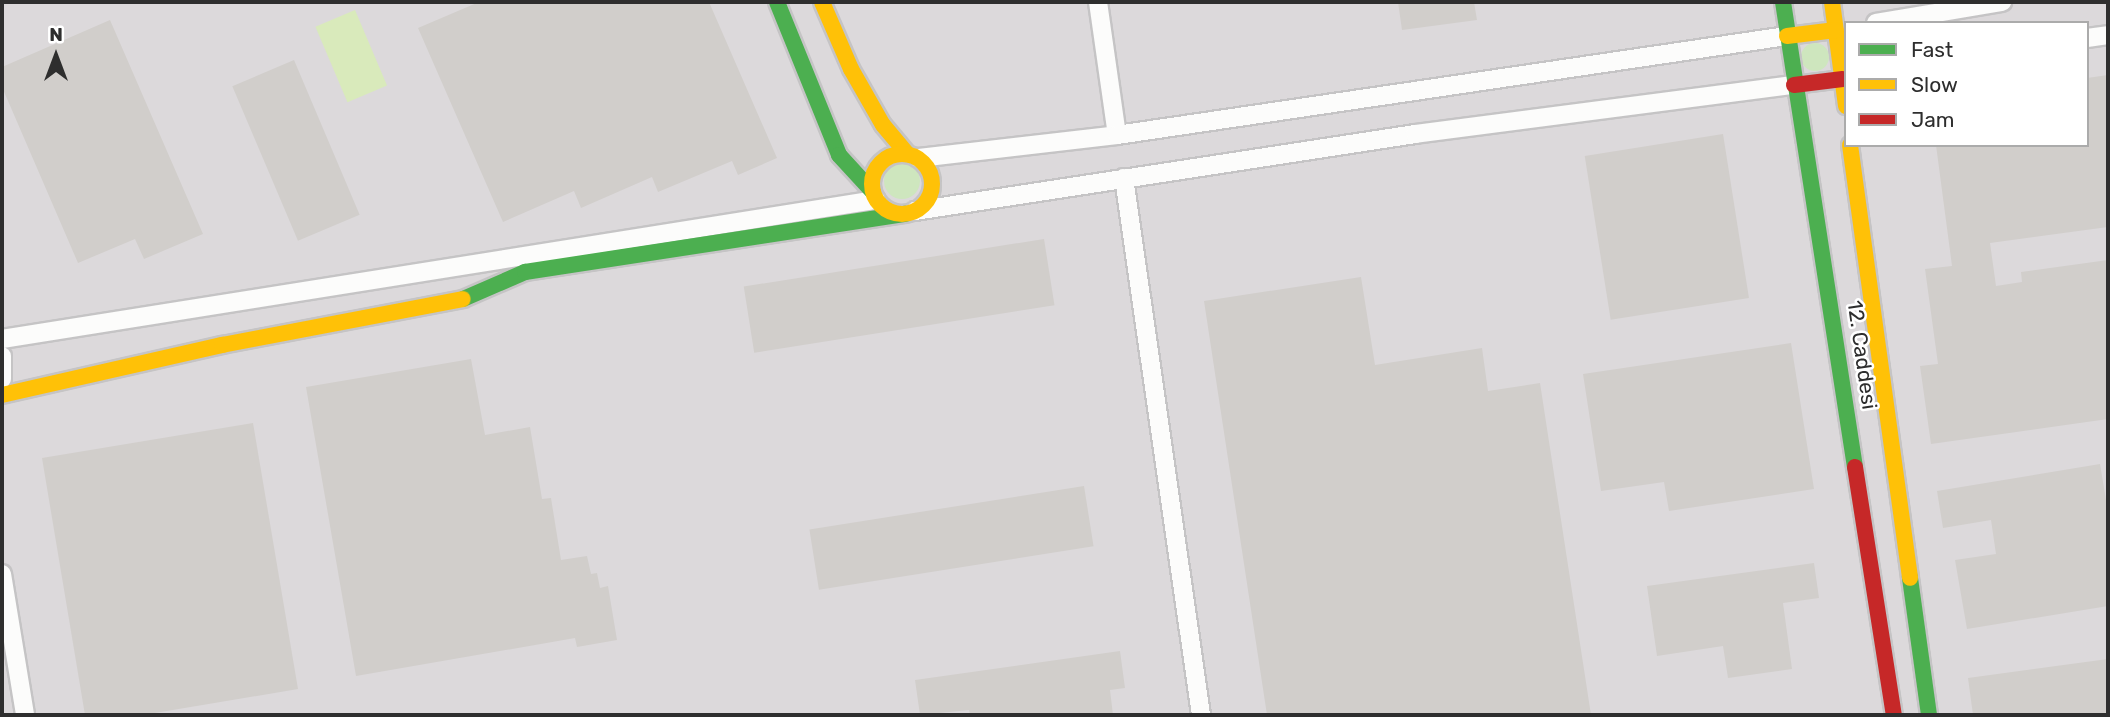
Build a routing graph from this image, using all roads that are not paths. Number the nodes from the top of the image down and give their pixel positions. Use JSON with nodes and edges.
{"nodes":[{"id":1,"x":776,"y":2,"type":"edge"},
{"id":2,"x":822,"y":2,"type":"edge"},
{"id":3,"x":1098,"y":2,"type":"edge"},
{"id":4,"x":1783,"y":2,"type":"edge"},
{"id":5,"x":1832,"y":2,"type":"edge"},
{"id":6,"x":2002,"y":2,"type":"edge"},
{"id":7,"x":1888,"y":21,"type":"edge"},
{"id":8,"x":1841,"y":29,"type":"edge"},
{"id":9,"x":2108,"y":35,"type":"edge"},
{"id":10,"x":1787,"y":36,"type":"junction"},
{"id":11,"x":2089,"y":38,"type":"edge"},
{"id":12,"x":1844,"y":78,"type":"edge"},
{"id":13,"x":1794,"y":85,"type":"junction"},
{"id":14,"x":1117,"y":135,"type":"junction"},
{"id":15,"x":1850,"y":147,"type":"edge"},
{"id":16,"x":913,"y":156,"type":"junction"},
{"id":17,"x":1124,"y":178,"type":"junction"},
{"id":18,"x":874,"y":196,"type":"junction"},
{"id":19,"x":910,"y":212,"type":"junction"},
{"id":20,"x":2,"y":339,"type":"edge"},
{"id":21,"x":2,"y":356,"type":"edge"},
{"id":22,"x":2,"y":379,"type":"edge"},
{"id":23,"x":2,"y":395,"type":"edge"},
{"id":24,"x":2,"y":574,"type":"edge"},
{"id":25,"x":25,"y":715,"type":"edge"},
{"id":26,"x":1201,"y":715,"type":"edge"},
{"id":27,"x":1894,"y":715,"type":"edge"},
{"id":28,"x":1929,"y":715,"type":"edge"}],
"edges":[{"from":1,"to":18,"type":"street"},
{"from":2,"to":16,"type":"street"},
{"from":3,"to":14,"type":"street"},
{"from":4,"to":10,"type":"street","name":"12. Caddesi"},
{"from":5,"to":8,"type":"street"},
{"from":6,"to":7,"type":"street"},
{"from":8,"to":10,"type":"street"},
{"from":8,"to":12,"type":"street"},
{"from":9,"to":11,"type":"street"},
{"from":10,"to":13,"type":"street","name":"12. Caddesi"},
{"from":10,"to":14,"type":"street"},
{"from":12,"to":13,"type":"street"},
{"from":13,"to":17,"type":"street"},
{"from":13,"to":27,"type":"street","name":"12. Caddesi"},
{"from":14,"to":16,"type":"street"},
{"from":15,"to":28,"type":"street","name":"12. Caddesi"},
{"from":16,"to":18,"type":"street"},
{"from":16,"to":19,"type":"street"},
{"from":17,"to":19,"type":"street"},
{"from":17,"to":26,"type":"street"},
{"from":18,"to":19,"type":"street"},
{"from":18,"to":20,"type":"street"},
{"from":19,"to":23,"type":"street"},
{"from":21,"to":22,"type":"street"},
{"from":24,"to":25,"type":"street"}]}
